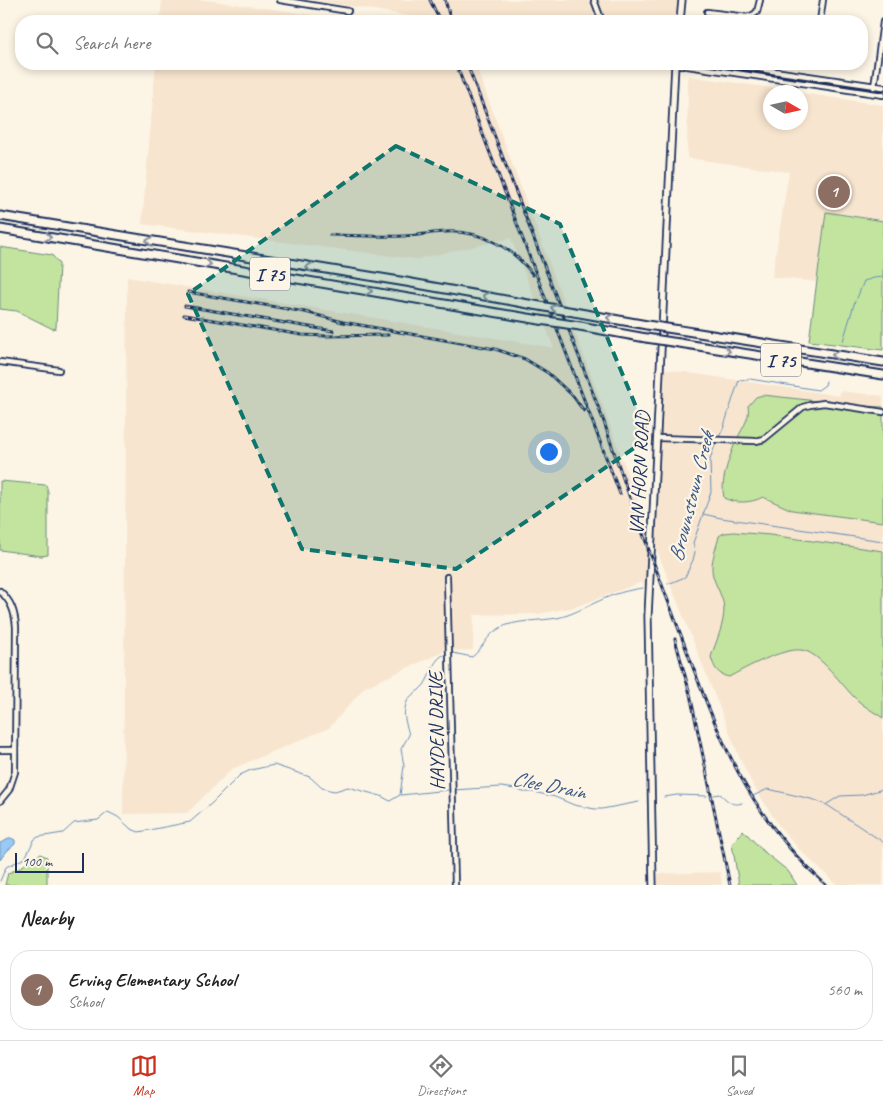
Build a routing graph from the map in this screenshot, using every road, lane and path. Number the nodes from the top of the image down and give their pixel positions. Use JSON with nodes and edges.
{"nodes":[{"id":1,"x":280,"y":0,"type":"edge"},
{"id":2,"x":594,"y":0,"type":"edge"},
{"id":3,"x":682,"y":0,"type":"edge"},
{"id":4,"x":760,"y":0,"type":"edge"},
{"id":5,"x":823,"y":0,"type":"edge"},
{"id":6,"x":348,"y":11,"type":"dead end"},
{"id":7,"x":707,"y":12,"type":"dead end"},
{"id":8,"x":600,"y":15,"type":"edge"},
{"id":9,"x":681,"y":15,"type":"edge"},
{"id":10,"x":734,"y":15,"type":"edge"},
{"id":11,"x":752,"y":15,"type":"edge"},
{"id":12,"x":821,"y":15,"type":"edge"},
{"id":13,"x":883,"y":22,"type":"edge"},
{"id":14,"x":675,"y":70,"type":"edge"},
{"id":15,"x":715,"y":70,"type":"edge"},
{"id":16,"x":767,"y":70,"type":"edge"},
{"id":17,"x":836,"y":80,"type":"junction"},
{"id":18,"x":874,"y":86,"type":"junction"},
{"id":19,"x":883,"y":87,"type":"edge"},
{"id":20,"x":834,"y":88,"type":"junction"},
{"id":21,"x":873,"y":94,"type":"junction"},
{"id":22,"x":883,"y":95,"type":"edge"},
{"id":23,"x":0,"y":216,"type":"edge"},
{"id":24,"x":0,"y":229,"type":"edge"},
{"id":25,"x":0,"y":362,"type":"edge"},
{"id":26,"x":883,"y":362,"type":"edge"},
{"id":27,"x":59,"y":370,"type":"dead end"},
{"id":28,"x":883,"y":375,"type":"edge"},
{"id":29,"x":883,"y":412,"type":"edge"},
{"id":30,"x":657,"y":438,"type":"junction"},
{"id":31,"x":447,"y":577,"type":"dead end"},
{"id":32,"x":0,"y":590,"type":"edge"},
{"id":33,"x":0,"y":750,"type":"edge"},
{"id":34,"x":15,"y":750,"type":"junction"},
{"id":35,"x":0,"y":801,"type":"edge"},
{"id":36,"x":455,"y":885,"type":"edge"},
{"id":37,"x":653,"y":885,"type":"edge"}],
"edges":[{"from":1,"to":6,"type":"street"},
{"from":2,"to":8,"type":"street"},
{"from":3,"to":9,"type":"main road"},
{"from":4,"to":11,"type":"street"},
{"from":5,"to":12,"type":"street"},
{"from":7,"to":10,"type":"street"},
{"from":13,"to":18,"type":"street"},
{"from":14,"to":30,"type":"main road","name":"VAN HORN ROAD"},
{"from":15,"to":20,"type":"street"},
{"from":16,"to":17,"type":"street"},
{"from":17,"to":18,"type":"street"},
{"from":17,"to":20,"type":"street"},
{"from":18,"to":19,"type":"street"},
{"from":18,"to":21,"type":"street"},
{"from":20,"to":21,"type":"street"},
{"from":21,"to":22,"type":"street"},
{"from":26,"to":23,"type":"highway","number":"I 75","one_way":true,"bridge":true},
{"from":24,"to":28,"type":"highway","number":"I 75","one_way":true,"bridge":true},
{"from":25,"to":27,"type":"street"},
{"from":29,"to":30,"type":"street"},
{"from":30,"to":37,"type":"main road","name":"VAN HORN ROAD"},
{"from":31,"to":36,"type":"street","name":"HAYDEN DRIVE"},
{"from":32,"to":34,"type":"street"},
{"from":33,"to":34,"type":"street"},
{"from":34,"to":35,"type":"street"}]}
